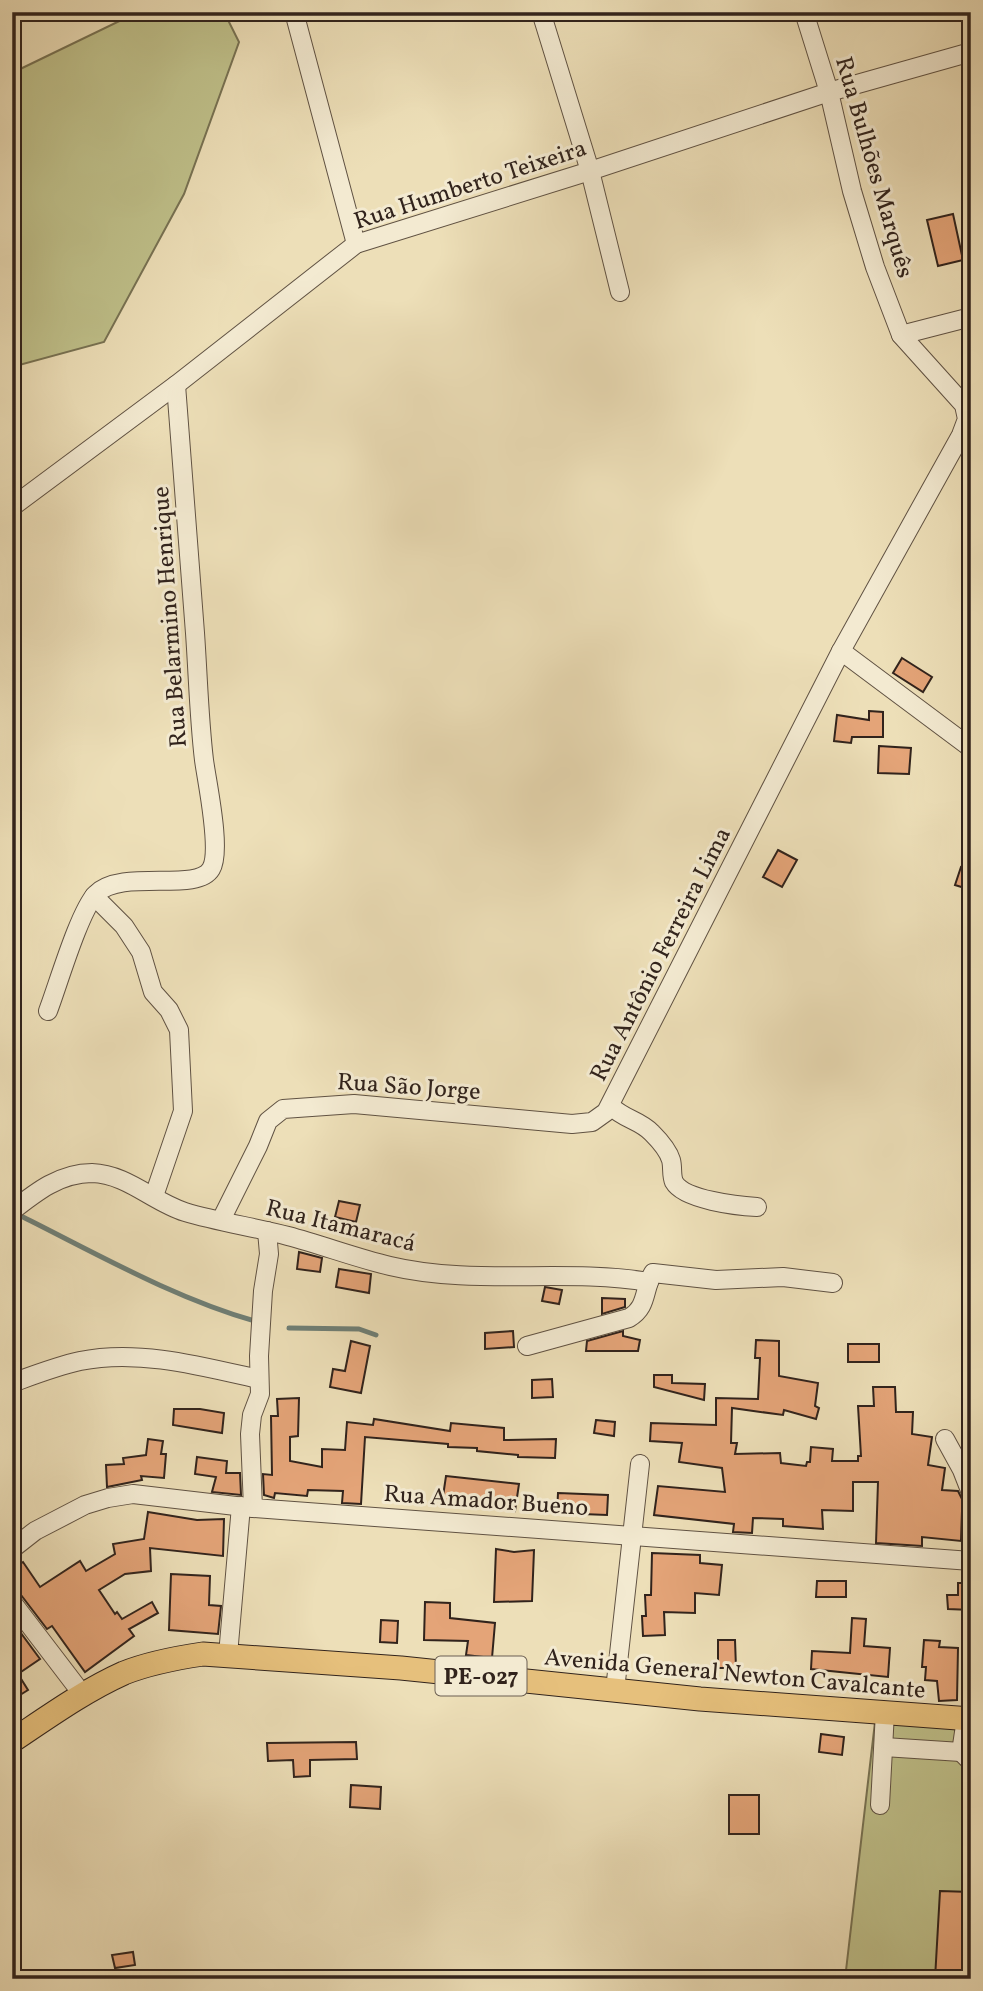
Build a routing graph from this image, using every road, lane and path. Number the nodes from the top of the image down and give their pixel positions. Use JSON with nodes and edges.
{"nodes":[{"id":1,"x":294,"y":12,"type":"edge"},
{"id":2,"x":541,"y":12,"type":"edge"},
{"id":3,"x":804,"y":12,"type":"edge"},
{"id":4,"x":971,"y":52,"type":"edge"},
{"id":5,"x":829,"y":92,"type":"junction"},
{"id":6,"x":590,"y":171,"type":"junction"},
{"id":7,"x":356,"y":244,"type":"junction"},
{"id":8,"x":620,"y":292,"type":"dead end"},
{"id":9,"x":971,"y":317,"type":"edge"},
{"id":10,"x":901,"y":335,"type":"junction"},
{"id":11,"x":176,"y":385,"type":"junction"},
{"id":12,"x":12,"y":507,"type":"edge"},
{"id":13,"x":841,"y":651,"type":"junction"},
{"id":14,"x":971,"y":748,"type":"edge"},
{"id":15,"x":94,"y":896,"type":"junction"},
{"id":16,"x":48,"y":1011,"type":"dead end"},
{"id":17,"x":611,"y":1106,"type":"junction"},
{"id":18,"x":154,"y":1196,"type":"junction"},
{"id":19,"x":757,"y":1207,"type":"dead end"},
{"id":20,"x":12,"y":1211,"type":"edge"},
{"id":21,"x":221,"y":1220,"type":"junction"},
{"id":22,"x":267,"y":1231,"type":"junction"},
{"id":23,"x":650,"y":1279,"type":"junction"},
{"id":24,"x":833,"y":1283,"type":"dead end"},
{"id":25,"x":527,"y":1346,"type":"dead end"},
{"id":26,"x":258,"y":1379,"type":"junction"},
{"id":27,"x":12,"y":1383,"type":"edge"},
{"id":28,"x":945,"y":1439,"type":"dead end"},
{"id":29,"x":640,"y":1464,"type":"dead end"},
{"id":30,"x":971,"y":1493,"type":"edge"},
{"id":31,"x":247,"y":1507,"type":"junction"},
{"id":32,"x":633,"y":1535,"type":"junction"},
{"id":33,"x":12,"y":1549,"type":"edge"},
{"id":34,"x":971,"y":1561,"type":"edge"},
{"id":35,"x":12,"y":1602,"type":"edge"},
{"id":36,"x":228,"y":1655,"type":"junction"},
{"id":37,"x":615,"y":1690,"type":"junction"},
{"id":38,"x":83,"y":1695,"type":"junction"},
{"id":39,"x":885,"y":1712,"type":"junction"},
{"id":40,"x":968,"y":1719,"type":"edge"},
{"id":41,"x":12,"y":1741,"type":"edge"},
{"id":42,"x":884,"y":1747,"type":"junction"},
{"id":43,"x":966,"y":1757,"type":"edge"},
{"id":44,"x":880,"y":1805,"type":"dead end"}],
"edges":[{"from":1,"to":7,"type":"street"},
{"from":2,"to":6,"type":"street"},
{"from":3,"to":5,"type":"street","name":"Rua Bulhões Marquês"},
{"from":4,"to":5,"type":"street","name":"Rua Humberto Teixeira"},
{"from":5,"to":6,"type":"street","name":"Rua Humberto Teixeira"},
{"from":5,"to":10,"type":"street","name":"Rua Bulhões Marquês"},
{"from":6,"to":7,"type":"street","name":"Rua Humberto Teixeira"},
{"from":6,"to":8,"type":"street"},
{"from":7,"to":11,"type":"street","name":"Rua Humberto Teixeira"},
{"from":9,"to":10,"type":"street"},
{"from":10,"to":13,"type":"street","name":"Rua Antônio Ferreira Lima"},
{"from":11,"to":12,"type":"street","name":"Rua Humberto Teixeira"},
{"from":11,"to":15,"type":"street","name":"Rua Belarmino Henrique"},
{"from":13,"to":14,"type":"street"},
{"from":13,"to":17,"type":"street","name":"Rua Antônio Ferreira Lima"},
{"from":15,"to":16,"type":"street"},
{"from":15,"to":18,"type":"street"},
{"from":17,"to":19,"type":"street","name":"Rua Antônio Ferreira Lima"},
{"from":17,"to":21,"type":"street","name":"Rua São Jorge"},
{"from":18,"to":20,"type":"street","name":"Rua Itamaracá"},
{"from":18,"to":21,"type":"street","name":"Rua Itamaracá"},
{"from":21,"to":22,"type":"street","name":"Rua Itamaracá"},
{"from":22,"to":23,"type":"street","name":"Rua Itamaracá"},
{"from":22,"to":26,"type":"street"},
{"from":23,"to":24,"type":"street","name":"Rua Itamaracá"},
{"from":23,"to":25,"type":"street"},
{"from":26,"to":27,"type":"street"},
{"from":26,"to":31,"type":"street"},
{"from":28,"to":30,"type":"street"},
{"from":29,"to":32,"type":"street"},
{"from":31,"to":32,"type":"street","name":"Rua Amador Bueno"},
{"from":31,"to":33,"type":"street","name":"Rua Amador Bueno"},
{"from":31,"to":36,"type":"street"},
{"from":32,"to":34,"type":"street","name":"Rua Amador Bueno"},
{"from":32,"to":37,"type":"street"},
{"from":35,"to":38,"type":"street"},
{"from":36,"to":37,"type":"main road","name":"Avenida General Newton Cavalcante","number":"PE-027"},
{"from":36,"to":38,"type":"main road","name":"Avenida General Newton Cavalcante","number":"PE-027"},
{"from":37,"to":39,"type":"main road","name":"Avenida General Newton Cavalcante","number":"PE-027"},
{"from":38,"to":41,"type":"main road","name":"Avenida General Newton Cavalcante","number":"PE-027"},
{"from":39,"to":40,"type":"main road","name":"Avenida General Newton Cavalcante","number":"PE-027"},
{"from":39,"to":42,"type":"street"},
{"from":40,"to":43,"type":"street"},
{"from":42,"to":43,"type":"street"},
{"from":42,"to":44,"type":"street"}]}
